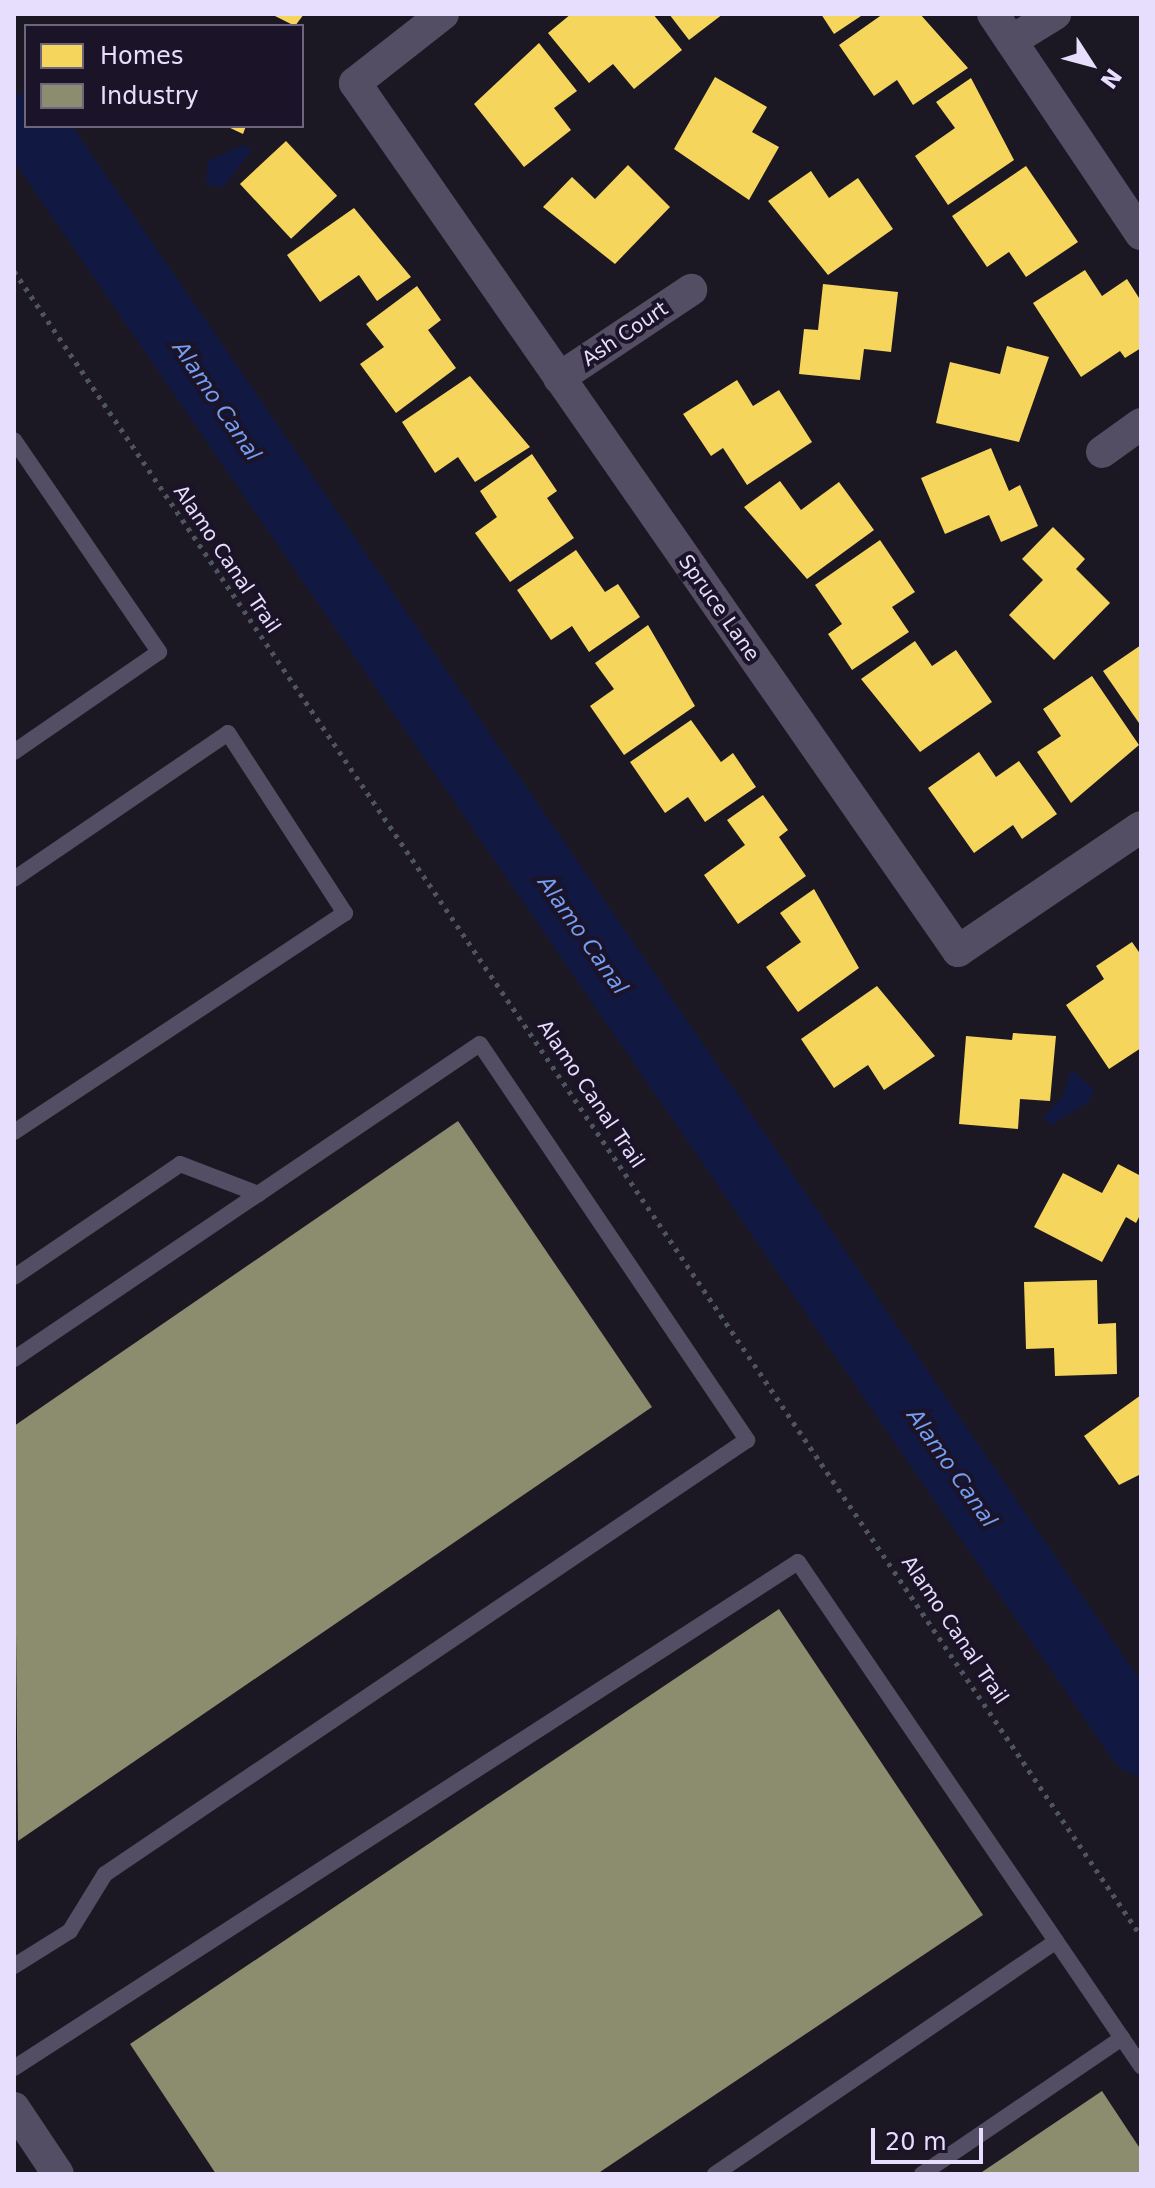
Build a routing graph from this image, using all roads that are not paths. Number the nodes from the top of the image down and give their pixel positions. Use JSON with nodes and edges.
{"nodes":[{"id":1,"x":443,"y":14,"type":"edge"},
{"id":2,"x":993,"y":14,"type":"edge"},
{"id":3,"x":1055,"y":14,"type":"edge"},
{"id":4,"x":1011,"y":41,"type":"junction"},
{"id":5,"x":1141,"y":234,"type":"edge"},
{"id":6,"x":691,"y":290,"type":"dead end"},
{"id":7,"x":559,"y":378,"type":"junction"},
{"id":8,"x":1141,"y":424,"type":"edge"},
{"id":9,"x":14,"y":440,"type":"edge"},
{"id":10,"x":1102,"y":452,"type":"dead end"},
{"id":11,"x":14,"y":752,"type":"edge"},
{"id":12,"x":1141,"y":827,"type":"edge"},
{"id":13,"x":14,"y":879,"type":"edge"},
{"id":14,"x":14,"y":1132,"type":"edge"},
{"id":15,"x":258,"y":1194,"type":"junction"},
{"id":16,"x":14,"y":1277,"type":"edge"},
{"id":17,"x":14,"y":1359,"type":"edge"},
{"id":18,"x":1056,"y":1941,"type":"junction"},
{"id":19,"x":14,"y":1966,"type":"edge"},
{"id":20,"x":1122,"y":2038,"type":"junction"},
{"id":21,"x":1141,"y":2066,"type":"edge"},
{"id":22,"x":14,"y":2068,"type":"edge"},
{"id":23,"x":14,"y":2108,"type":"edge"},
{"id":24,"x":50,"y":2171,"type":"edge"},
{"id":25,"x":715,"y":2174,"type":"edge"},
{"id":26,"x":922,"y":2174,"type":"edge"}],
"edges":[{"from":1,"to":7,"type":"street","name":"Spruce Lane"},
{"from":2,"to":4,"type":"street"},
{"from":3,"to":4,"type":"street"},
{"from":4,"to":5,"type":"street"},
{"from":6,"to":7,"type":"street","name":"Ash Court"},
{"from":7,"to":12,"type":"street","name":"Spruce Lane"},
{"from":8,"to":10,"type":"street"},
{"from":9,"to":11,"type":"lane"},
{"from":13,"to":14,"type":"lane"},
{"from":15,"to":16,"type":"lane"},
{"from":15,"to":17,"type":"lane"},
{"from":15,"to":19,"type":"lane"},
{"from":18,"to":20,"type":"lane"},
{"from":18,"to":22,"type":"lane"},
{"from":18,"to":25,"type":"lane"},
{"from":20,"to":21,"type":"lane"},
{"from":20,"to":26,"type":"lane"},
{"from":23,"to":24,"type":"street"}]}
